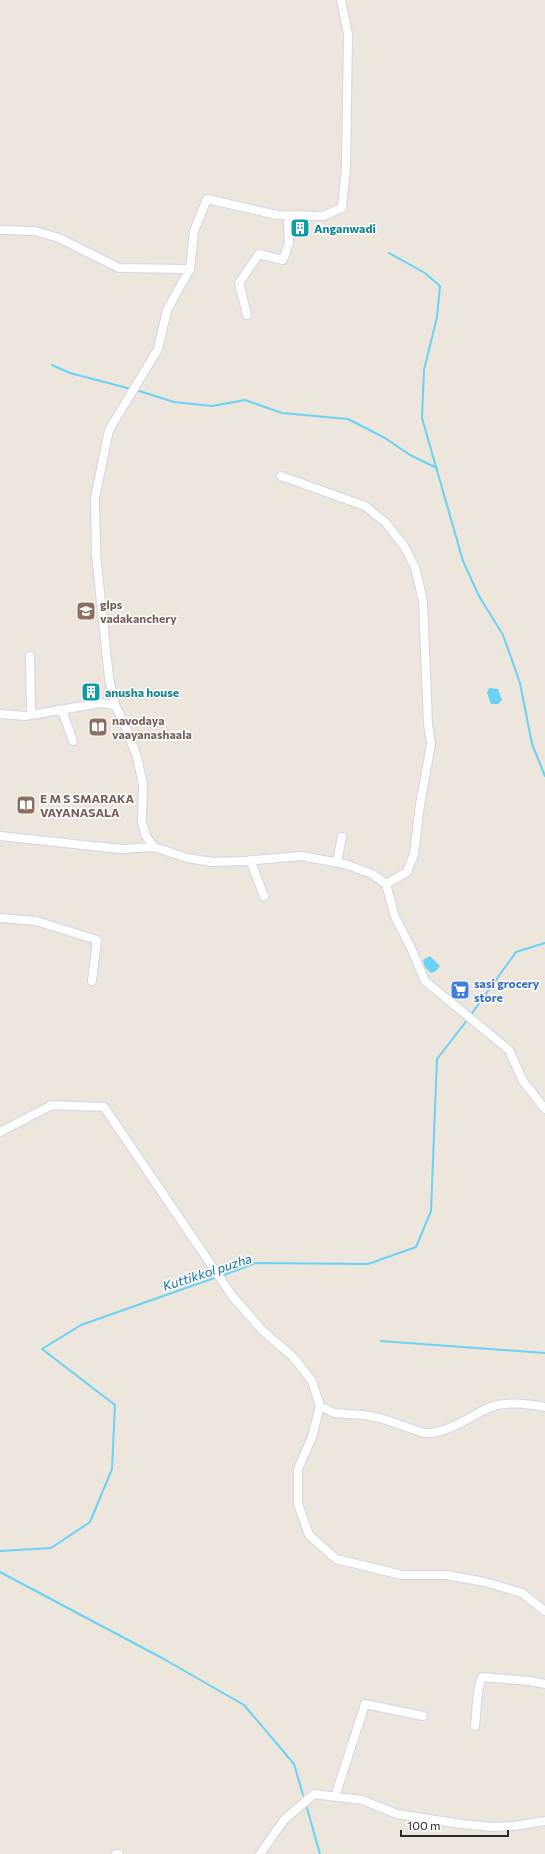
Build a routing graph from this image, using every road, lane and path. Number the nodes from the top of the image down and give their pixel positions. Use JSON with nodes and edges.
{"nodes":[{"id":1,"x":341,"y":0,"type":"edge"},
{"id":2,"x":297,"y":215,"type":"junction"},
{"id":3,"x":0,"y":230,"type":"edge"},
{"id":4,"x":190,"y":269,"type":"junction"},
{"id":5,"x":247,"y":315,"type":"dead end"},
{"id":6,"x":281,"y":476,"type":"dead end"},
{"id":7,"x":30,"y":656,"type":"dead end"},
{"id":8,"x":115,"y":705,"type":"junction"},
{"id":9,"x":62,"y":710,"type":"junction"},
{"id":10,"x":0,"y":714,"type":"edge"},
{"id":11,"x":31,"y":715,"type":"junction"},
{"id":12,"x":73,"y":741,"type":"dead end"},
{"id":13,"x":0,"y":836,"type":"edge"},
{"id":14,"x":342,"y":837,"type":"dead end"},
{"id":15,"x":154,"y":847,"type":"junction"},
{"id":16,"x":250,"y":860,"type":"junction"},
{"id":17,"x":337,"y":862,"type":"junction"},
{"id":18,"x":386,"y":884,"type":"junction"},
{"id":19,"x":264,"y":896,"type":"dead end"},
{"id":20,"x":0,"y":918,"type":"edge"},
{"id":21,"x":92,"y":981,"type":"dead end"},
{"id":22,"x":545,"y":1108,"type":"edge"},
{"id":23,"x":0,"y":1132,"type":"edge"},
{"id":24,"x":320,"y":1406,"type":"junction"},
{"id":25,"x":545,"y":1407,"type":"edge"},
{"id":26,"x":545,"y":1611,"type":"edge"},
{"id":27,"x":545,"y":1684,"type":"edge"},
{"id":28,"x":423,"y":1716,"type":"dead end"},
{"id":29,"x":475,"y":1726,"type":"dead end"},
{"id":30,"x":335,"y":1797,"type":"junction"},
{"id":31,"x":545,"y":1821,"type":"edge"},
{"id":32,"x":116,"y":1854,"type":"edge"},
{"id":33,"x":119,"y":1854,"type":"edge"},
{"id":34,"x":260,"y":1854,"type":"edge"}],
"edges":[{"from":1,"to":2,"type":"street"},
{"from":2,"to":4,"type":"street"},
{"from":2,"to":5,"type":"street"},
{"from":3,"to":4,"type":"street"},
{"from":4,"to":8,"type":"street"},
{"from":6,"to":18,"type":"street"},
{"from":7,"to":11,"type":"street"},
{"from":8,"to":9,"type":"street"},
{"from":8,"to":15,"type":"street"},
{"from":9,"to":11,"type":"street"},
{"from":9,"to":12,"type":"street"},
{"from":10,"to":11,"type":"street"},
{"from":13,"to":15,"type":"street"},
{"from":14,"to":17,"type":"street"},
{"from":15,"to":16,"type":"street"},
{"from":16,"to":17,"type":"street"},
{"from":16,"to":19,"type":"street"},
{"from":17,"to":18,"type":"street"},
{"from":18,"to":22,"type":"street"},
{"from":20,"to":21,"type":"street"},
{"from":23,"to":24,"type":"street"},
{"from":24,"to":25,"type":"street"},
{"from":24,"to":26,"type":"street"},
{"from":27,"to":29,"type":"street"},
{"from":28,"to":30,"type":"street"},
{"from":30,"to":31,"type":"street"},
{"from":30,"to":34,"type":"street"},
{"from":32,"to":33,"type":"street"}]}
